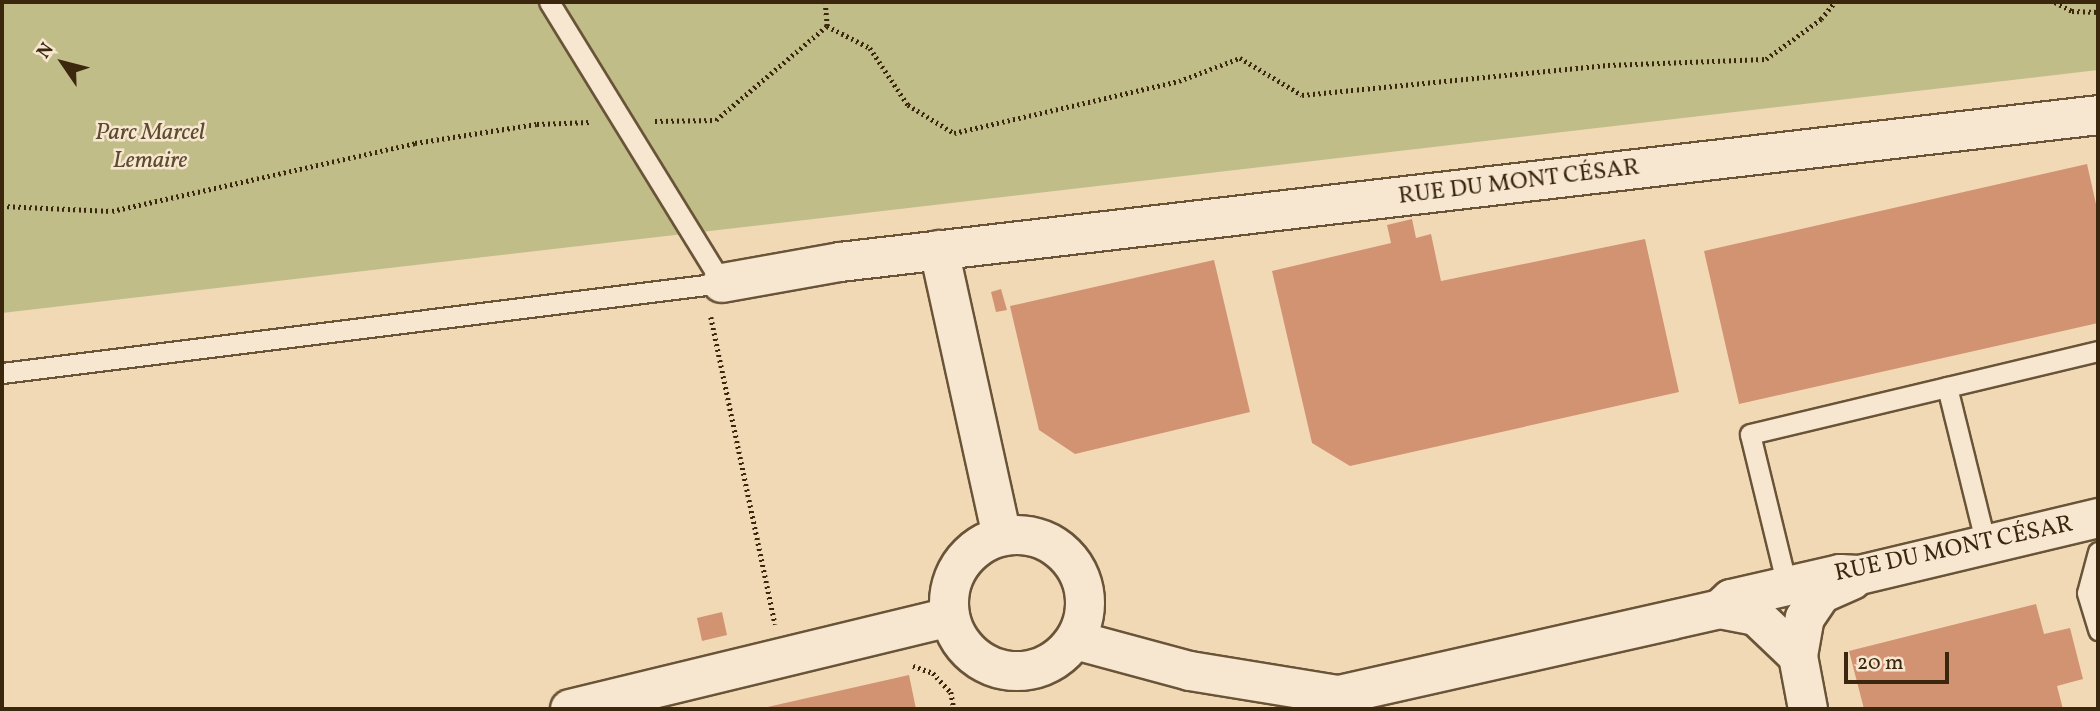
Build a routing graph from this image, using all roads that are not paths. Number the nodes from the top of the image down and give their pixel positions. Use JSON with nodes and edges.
{"nodes":[{"id":1,"x":549,"y":2,"type":"edge"},
{"id":2,"x":2092,"y":120,"type":"edge"},
{"id":3,"x":939,"y":250,"type":"junction"},
{"id":4,"x":713,"y":284,"type":"junction"},
{"id":5,"x":2098,"y":351,"type":"edge"},
{"id":6,"x":2,"y":373,"type":"edge"},
{"id":7,"x":1947,"y":387,"type":"junction"},
{"id":8,"x":2098,"y":519,"type":"edge"},
{"id":9,"x":1002,"y":536,"type":"junction"},
{"id":10,"x":1986,"y":545,"type":"junction"},
{"id":11,"x":2098,"y":552,"type":"edge"},
{"id":12,"x":1859,"y":575,"type":"junction"},
{"id":13,"x":1787,"y":586,"type":"junction"},
{"id":14,"x":1720,"y":609,"type":"junction"},
{"id":15,"x":950,"y":617,"type":"junction"},
{"id":16,"x":2098,"y":630,"type":"edge"},
{"id":17,"x":1075,"y":640,"type":"junction"},
{"id":18,"x":1798,"y":656,"type":"junction"},
{"id":19,"x":570,"y":709,"type":"edge"},
{"id":20,"x":1808,"y":709,"type":"edge"}],
"edges":[{"from":1,"to":4,"type":"lane"},
{"from":2,"to":3,"type":"street","name":"RUE DU MONT CÉSAR"},
{"from":3,"to":4,"type":"street","name":"RUE DU MONT CÉSAR"},
{"from":3,"to":9,"type":"street"},
{"from":4,"to":6,"type":"lane"},
{"from":5,"to":7,"type":"lane"},
{"from":7,"to":10,"type":"lane"},
{"from":7,"to":13,"type":"lane"},
{"from":8,"to":10,"type":"street","name":"RUE DU MONT CÉSAR"},
{"from":9,"to":15,"type":"street"},
{"from":9,"to":17,"type":"street"},
{"from":10,"to":12,"type":"street","name":"RUE DU MONT CÉSAR"},
{"from":11,"to":16,"type":"lane"},
{"from":12,"to":13,"type":"street","name":"RUE DU MONT CÉSAR"},
{"from":12,"to":18,"type":"street"},
{"from":13,"to":14,"type":"street","name":"RUE DU MONT CÉSAR"},
{"from":14,"to":17,"type":"street","name":"RUE DU MONT CÉSAR"},
{"from":14,"to":18,"type":"street"},
{"from":15,"to":17,"type":"street"},
{"from":15,"to":19,"type":"street"},
{"from":18,"to":20,"type":"street"}]}
